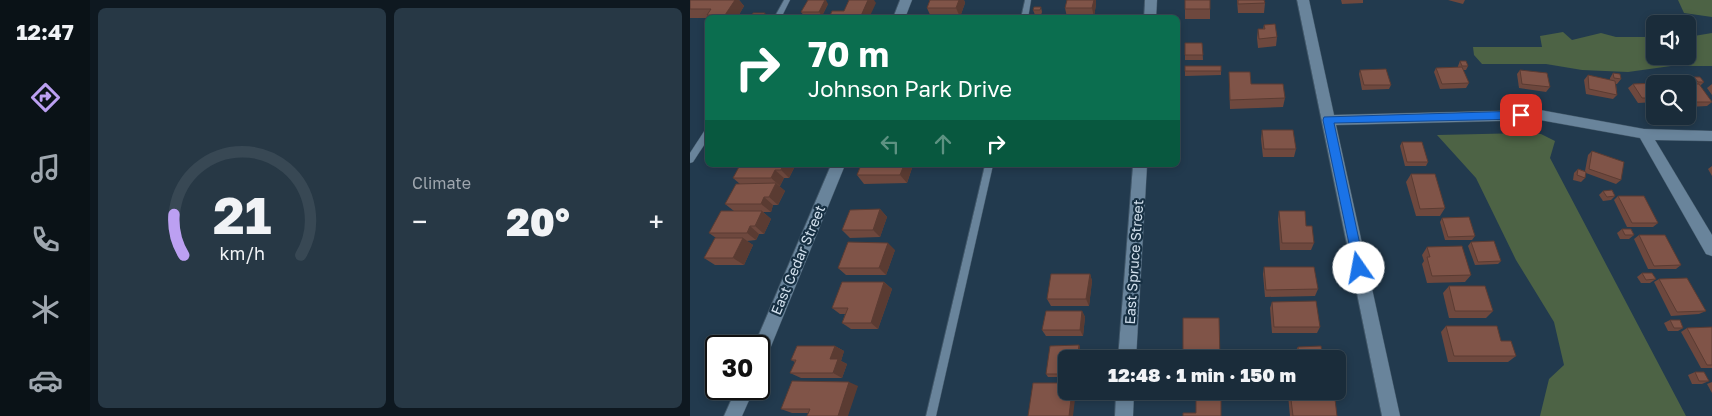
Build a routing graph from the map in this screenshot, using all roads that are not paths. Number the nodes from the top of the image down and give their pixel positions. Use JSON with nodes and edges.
{"nodes":[{"id":1,"x":788,"y":0,"type":"edge"},
{"id":2,"x":906,"y":0,"type":"edge"},
{"id":3,"x":1028,"y":0,"type":"edge"},
{"id":4,"x":1151,"y":0,"type":"edge"},
{"id":5,"x":1303,"y":0,"type":"edge"},
{"id":6,"x":779,"y":15,"type":"edge"},
{"id":7,"x":900,"y":15,"type":"edge"},
{"id":8,"x":1025,"y":15,"type":"edge"},
{"id":9,"x":1150,"y":15,"type":"edge"},
{"id":10,"x":1328,"y":120,"type":"junction"},
{"id":11,"x":1644,"y":134,"type":"junction"},
{"id":12,"x":1712,"y":136,"type":"edge"},
{"id":13,"x":705,"y":137,"type":"edge"},
{"id":14,"x":690,"y":160,"type":"edge"},
{"id":15,"x":837,"y":167,"type":"edge"},
{"id":16,"x":989,"y":167,"type":"edge"},
{"id":17,"x":1140,"y":167,"type":"edge"},
{"id":18,"x":1712,"y":249,"type":"edge"},
{"id":19,"x":767,"y":335,"type":"edge"},
{"id":20,"x":1129,"y":350,"type":"edge"},
{"id":21,"x":740,"y":400,"type":"edge"},
{"id":22,"x":1125,"y":400,"type":"edge"},
{"id":23,"x":733,"y":416,"type":"edge"},
{"id":24,"x":931,"y":416,"type":"edge"},
{"id":25,"x":1124,"y":416,"type":"edge"},
{"id":26,"x":1391,"y":416,"type":"edge"}],
"edges":[{"from":1,"to":6,"type":"lane"},
{"from":2,"to":7,"type":"street"},
{"from":3,"to":8,"type":"lane"},
{"from":4,"to":9,"type":"street"},
{"from":5,"to":10,"type":"street"},
{"from":10,"to":11,"type":"street"},
{"from":10,"to":26,"type":"street"},
{"from":11,"to":12,"type":"street"},
{"from":11,"to":18,"type":"street"},
{"from":13,"to":14,"type":"lane"},
{"from":15,"to":19,"type":"street","name":"East Cedar Street"},
{"from":16,"to":24,"type":"lane"},
{"from":17,"to":20,"type":"street","name":"East Spruce Street"},
{"from":21,"to":23,"type":"street"},
{"from":22,"to":25,"type":"street"}]}
